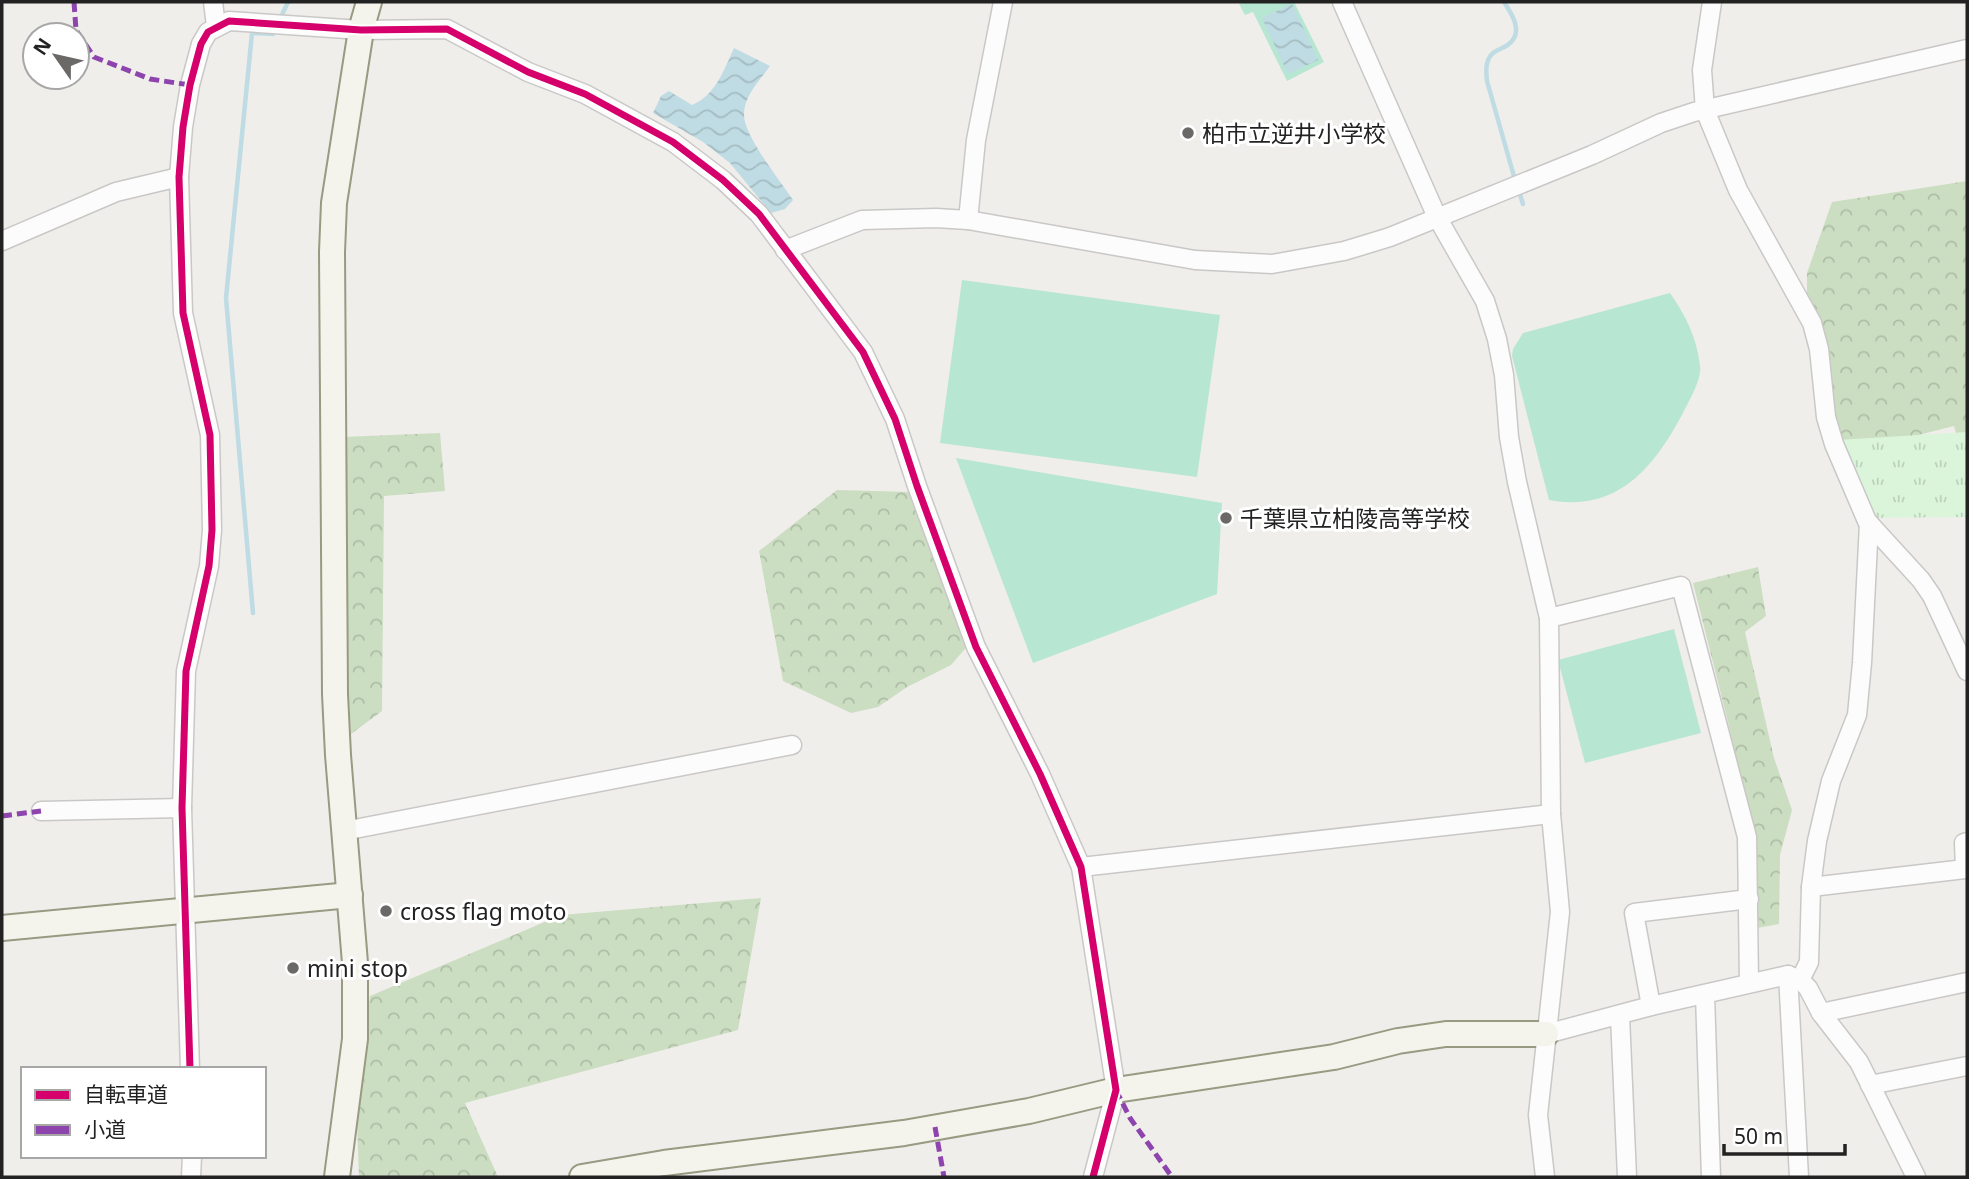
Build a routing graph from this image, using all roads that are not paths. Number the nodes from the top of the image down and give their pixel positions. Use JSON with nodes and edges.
{"nodes":[{"id":1,"x":213,"y":2,"type":"edge"},
{"id":2,"x":369,"y":2,"type":"edge"},
{"id":3,"x":1003,"y":2,"type":"edge"},
{"id":4,"x":1342,"y":2,"type":"edge"},
{"id":5,"x":1712,"y":2,"type":"edge"},
{"id":6,"x":216,"y":26,"type":"junction"},
{"id":7,"x":361,"y":30,"type":"junction"},
{"id":8,"x":1967,"y":49,"type":"edge"},
{"id":9,"x":1705,"y":110,"type":"junction"},
{"id":10,"x":179,"y":177,"type":"junction"},
{"id":11,"x":1437,"y":217,"type":"junction"},
{"id":12,"x":968,"y":220,"type":"junction"},
{"id":13,"x":2,"y":241,"type":"edge"},
{"id":14,"x":785,"y":250,"type":"junction"},
{"id":15,"x":1869,"y":523,"type":"junction"},
{"id":16,"x":1549,"y":618,"type":"junction"},
{"id":17,"x":1967,"y":671,"type":"edge"},
{"id":18,"x":792,"y":745,"type":"dead end"},
{"id":19,"x":182,"y":808,"type":"junction"},
{"id":20,"x":40,"y":811,"type":"dead end"},
{"id":21,"x":1551,"y":814,"type":"junction"},
{"id":22,"x":344,"y":831,"type":"junction"},
{"id":23,"x":1967,"y":842,"type":"edge"},
{"id":24,"x":1081,"y":867,"type":"junction"},
{"id":25,"x":1811,"y":887,"type":"junction"},
{"id":26,"x":350,"y":895,"type":"junction"},
{"id":27,"x":1749,"y":899,"type":"junction"},
{"id":28,"x":186,"y":912,"type":"junction"},
{"id":29,"x":2,"y":928,"type":"edge"},
{"id":30,"x":1794,"y":977,"type":"junction"},
{"id":31,"x":1967,"y":982,"type":"edge"},
{"id":32,"x":1749,"y":983,"type":"junction"},
{"id":33,"x":1705,"y":995,"type":"junction"},
{"id":34,"x":1651,"y":1006,"type":"junction"},
{"id":35,"x":1821,"y":1013,"type":"junction"},
{"id":36,"x":1620,"y":1016,"type":"junction"},
{"id":37,"x":1546,"y":1034,"type":"junction"},
{"id":38,"x":1967,"y":1066,"type":"edge"},
{"id":39,"x":190,"y":1067,"type":"edge"},
{"id":40,"x":1870,"y":1085,"type":"junction"},
{"id":41,"x":1116,"y":1090,"type":"junction"},
{"id":42,"x":192,"y":1158,"type":"edge"},
{"id":43,"x":665,"y":1170,"type":"edge"},
{"id":44,"x":191,"y":1177,"type":"edge"},
{"id":45,"x":337,"y":1177,"type":"edge"},
{"id":46,"x":582,"y":1177,"type":"edge"},
{"id":47,"x":1093,"y":1177,"type":"edge"},
{"id":48,"x":1545,"y":1177,"type":"edge"},
{"id":49,"x":1627,"y":1177,"type":"edge"},
{"id":50,"x":1711,"y":1177,"type":"edge"},
{"id":51,"x":1799,"y":1177,"type":"edge"},
{"id":52,"x":1916,"y":1177,"type":"edge"}],
"edges":[{"from":1,"to":6,"type":"street"},
{"from":2,"to":7,"type":"street"},
{"from":3,"to":12,"type":"street"},
{"from":4,"to":11,"type":"street"},
{"from":5,"to":9,"type":"street"},
{"from":6,"to":7,"type":"street"},
{"from":6,"to":10,"type":"street"},
{"from":7,"to":14,"type":"street"},
{"from":7,"to":22,"type":"street"},
{"from":8,"to":9,"type":"street"},
{"from":9,"to":11,"type":"street"},
{"from":9,"to":15,"type":"street"},
{"from":10,"to":13,"type":"street"},
{"from":10,"to":19,"type":"street"},
{"from":11,"to":12,"type":"street"},
{"from":11,"to":16,"type":"street"},
{"from":12,"to":14,"type":"street"},
{"from":14,"to":24,"type":"street"},
{"from":15,"to":17,"type":"street"},
{"from":15,"to":25,"type":"street"},
{"from":16,"to":21,"type":"street"},
{"from":16,"to":27,"type":"street"},
{"from":18,"to":22,"type":"street"},
{"from":19,"to":20,"type":"street"},
{"from":19,"to":28,"type":"street"},
{"from":21,"to":24,"type":"street"},
{"from":21,"to":37,"type":"street"},
{"from":22,"to":26,"type":"street"},
{"from":23,"to":25,"type":"street"},
{"from":24,"to":41,"type":"street"},
{"from":25,"to":30,"type":"street"},
{"from":26,"to":28,"type":"street"},
{"from":26,"to":45,"type":"street"},
{"from":27,"to":32,"type":"street"},
{"from":27,"to":34,"type":"street"},
{"from":28,"to":29,"type":"street"},
{"from":28,"to":39,"type":"street"},
{"from":30,"to":32,"type":"street"},
{"from":30,"to":35,"type":"street"},
{"from":30,"to":51,"type":"street"},
{"from":31,"to":35,"type":"street"},
{"from":32,"to":33,"type":"street"},
{"from":33,"to":34,"type":"street"},
{"from":33,"to":50,"type":"street"},
{"from":34,"to":36,"type":"street"},
{"from":35,"to":40,"type":"street"},
{"from":36,"to":37,"type":"street"},
{"from":36,"to":49,"type":"street"},
{"from":37,"to":41,"type":"street"},
{"from":37,"to":48,"type":"street"},
{"from":38,"to":40,"type":"street"},
{"from":40,"to":52,"type":"street"},
{"from":41,"to":43,"type":"street"},
{"from":41,"to":47,"type":"street"},
{"from":42,"to":44,"type":"street"},
{"from":43,"to":46,"type":"street"}]}
